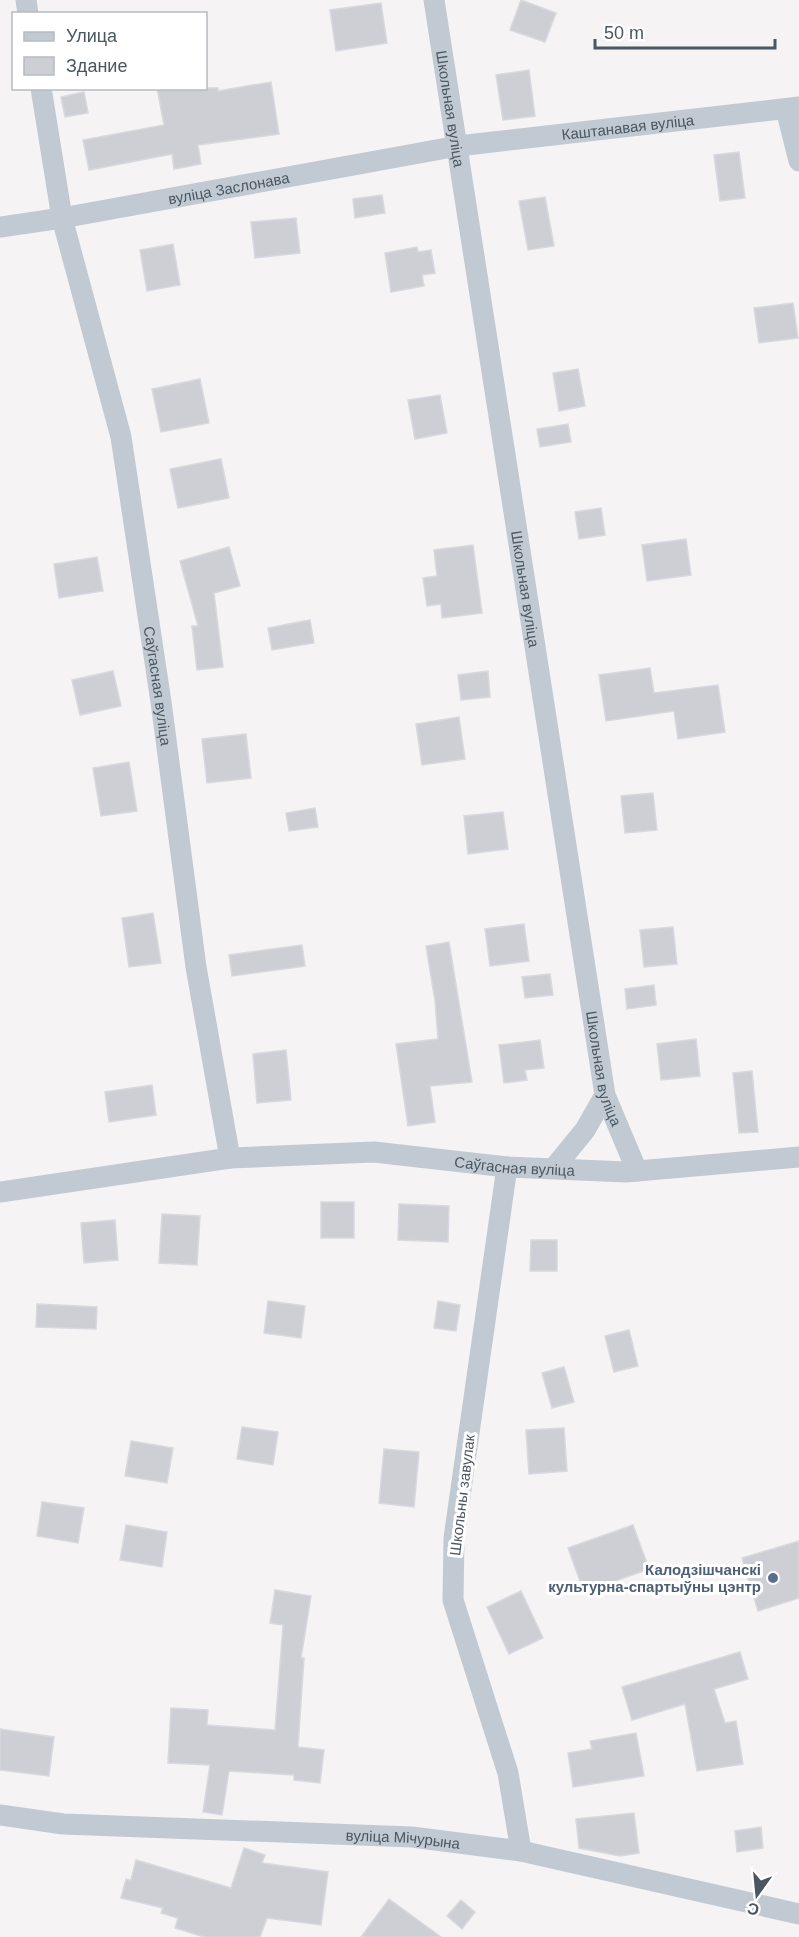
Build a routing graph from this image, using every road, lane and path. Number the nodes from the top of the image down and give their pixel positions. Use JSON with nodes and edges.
{"nodes":[{"id":1,"x":434,"y":0,"type":"edge"},
{"id":2,"x":41,"y":90,"type":"edge"},
{"id":3,"x":793,"y":108,"type":"edge"},
{"id":4,"x":458,"y":146,"type":"junction"},
{"id":5,"x":799,"y":161,"type":"edge"},
{"id":6,"x":62,"y":218,"type":"junction"},
{"id":7,"x":0,"y":227,"type":"edge"},
{"id":8,"x":605,"y":1095,"type":"junction"},
{"id":9,"x":799,"y":1157,"type":"edge"},
{"id":10,"x":230,"y":1158,"type":"junction"},
{"id":11,"x":507,"y":1167,"type":"junction"},
{"id":12,"x":554,"y":1168,"type":"junction"},
{"id":13,"x":637,"y":1171,"type":"junction"},
{"id":14,"x":0,"y":1192,"type":"edge"},
{"id":15,"x":0,"y":1815,"type":"edge"},
{"id":16,"x":521,"y":1851,"type":"junction"},
{"id":17,"x":799,"y":1914,"type":"edge"}],
"edges":[{"from":1,"to":4,"type":"street","name":"Школьная вуліца"},
{"from":2,"to":6,"type":"street","name":"Саўгасная вуліца"},
{"from":3,"to":4,"type":"street","name":"Каштанавая вуліца"},
{"from":3,"to":5,"type":"street"},
{"from":4,"to":6,"type":"street","name":"вуліца Заслонава"},
{"from":4,"to":8,"type":"street","name":"Школьная вуліца"},
{"from":6,"to":7,"type":"street","name":"вуліца Заслонава"},
{"from":6,"to":10,"type":"street","name":"Саўгасная вуліца"},
{"from":8,"to":12,"type":"street"},
{"from":8,"to":13,"type":"street","name":"Школьная вуліца"},
{"from":9,"to":13,"type":"street","name":"Саўгасная вуліца"},
{"from":10,"to":11,"type":"street","name":"Саўгасная вуліца"},
{"from":10,"to":14,"type":"street","name":"Саўгасная вуліца"},
{"from":11,"to":12,"type":"street","name":"Саўгасная вуліца"},
{"from":11,"to":16,"type":"street","name":"Школьны завулак"},
{"from":12,"to":13,"type":"street","name":"Саўгасная вуліца"},
{"from":15,"to":16,"type":"street","name":"вуліца Мічурына"},
{"from":16,"to":17,"type":"street","name":"вуліца Мічурына"}]}
